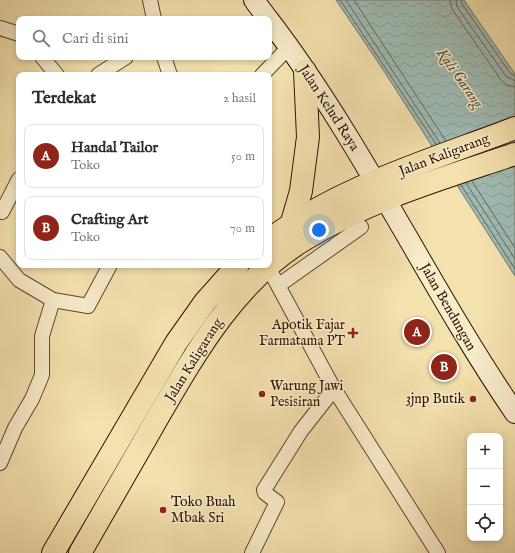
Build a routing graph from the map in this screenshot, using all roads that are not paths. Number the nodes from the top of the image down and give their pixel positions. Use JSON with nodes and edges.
{"nodes":[{"id":1,"x":150,"y":0,"type":"edge"},
{"id":2,"x":254,"y":0,"type":"edge"},
{"id":3,"x":153,"y":16,"type":"edge"},
{"id":4,"x":266,"y":16,"type":"edge"},
{"id":5,"x":272,"y":24,"type":"edge"},
{"id":6,"x":0,"y":28,"type":"edge"},
{"id":7,"x":16,"y":33,"type":"edge"},
{"id":8,"x":289,"y":47,"type":"junction"},
{"id":9,"x":44,"y":60,"type":"edge"},
{"id":10,"x":121,"y":60,"type":"edge"},
{"id":11,"x":165,"y":60,"type":"edge"},
{"id":12,"x":305,"y":71,"type":"junction"},
{"id":13,"x":54,"y":72,"type":"edge"},
{"id":14,"x":103,"y":72,"type":"edge"},
{"id":15,"x":169,"y":72,"type":"edge"},
{"id":16,"x":265,"y":72,"type":"edge"},
{"id":17,"x":515,"y":128,"type":"edge"},
{"id":18,"x":515,"y":154,"type":"edge"},
{"id":19,"x":16,"y":184,"type":"edge"},
{"id":20,"x":388,"y":187,"type":"junction"},
{"id":21,"x":1,"y":212,"type":"edge"},
{"id":22,"x":292,"y":222,"type":"junction"},
{"id":23,"x":361,"y":227,"type":"dead end"},
{"id":24,"x":272,"y":238,"type":"edge"},
{"id":25,"x":0,"y":257,"type":"edge"},
{"id":26,"x":272,"y":263,"type":"edge"},
{"id":27,"x":108,"y":268,"type":"edge"},
{"id":28,"x":235,"y":268,"type":"edge"},
{"id":29,"x":266,"y":268,"type":"edge"},
{"id":30,"x":269,"y":268,"type":"edge"},
{"id":31,"x":279,"y":285,"type":"junction"},
{"id":32,"x":53,"y":300,"type":"junction"},
{"id":33,"x":151,"y":385,"type":"junction"},
{"id":34,"x":334,"y":389,"type":"junction"},
{"id":35,"x":172,"y":393,"type":"junction"},
{"id":36,"x":515,"y":414,"type":"edge"},
{"id":37,"x":0,"y":464,"type":"edge"},
{"id":38,"x":53,"y":553,"type":"edge"},
{"id":39,"x":80,"y":553,"type":"edge"},
{"id":40,"x":252,"y":553,"type":"edge"},
{"id":41,"x":438,"y":553,"type":"edge"}],
"edges":[{"from":1,"to":3,"type":"street"},
{"from":2,"to":4,"type":"street","name":"Jalan Kelud Raya"},
{"from":5,"to":8,"type":"street","name":"Jalan Kelud Raya"},
{"from":6,"to":7,"type":"street"},
{"from":8,"to":12,"type":"street","name":"Jalan Kelud Raya"},
{"from":8,"to":16,"type":"street"},
{"from":9,"to":13,"type":"street"},
{"from":10,"to":14,"type":"street"},
{"from":11,"to":15,"type":"street"},
{"from":12,"to":20,"type":"street","name":"Jalan Kelud Raya"},
{"from":12,"to":22,"type":"highway"},
{"from":17,"to":20,"type":"highway","name":"Jalan Kaligarang"},
{"from":18,"to":20,"type":"highway","name":"Jalan Kaligarang"},
{"from":19,"to":21,"type":"street"},
{"from":20,"to":22,"type":"highway","name":"Jalan Kaligarang"},
{"from":20,"to":26,"type":"highway","name":"Jalan Kaligarang"},
{"from":20,"to":36,"type":"street","name":"Jalan Bendungan"},
{"from":22,"to":24,"type":"highway","name":"Jalan Kaligarang"},
{"from":23,"to":31,"type":"street"},
{"from":25,"to":32,"type":"street"},
{"from":27,"to":32,"type":"street"},
{"from":28,"to":33,"type":"highway","name":"Jalan Kaligarang"},
{"from":29,"to":35,"type":"highway","name":"Jalan Kaligarang"},
{"from":30,"to":31,"type":"street"},
{"from":31,"to":34,"type":"street"},
{"from":32,"to":37,"type":"street"},
{"from":33,"to":35,"type":"highway"},
{"from":33,"to":38,"type":"highway","name":"Jalan Kaligarang"},
{"from":34,"to":40,"type":"street"},
{"from":34,"to":41,"type":"street"},
{"from":35,"to":39,"type":"highway","name":"Jalan Kaligarang"}]}
